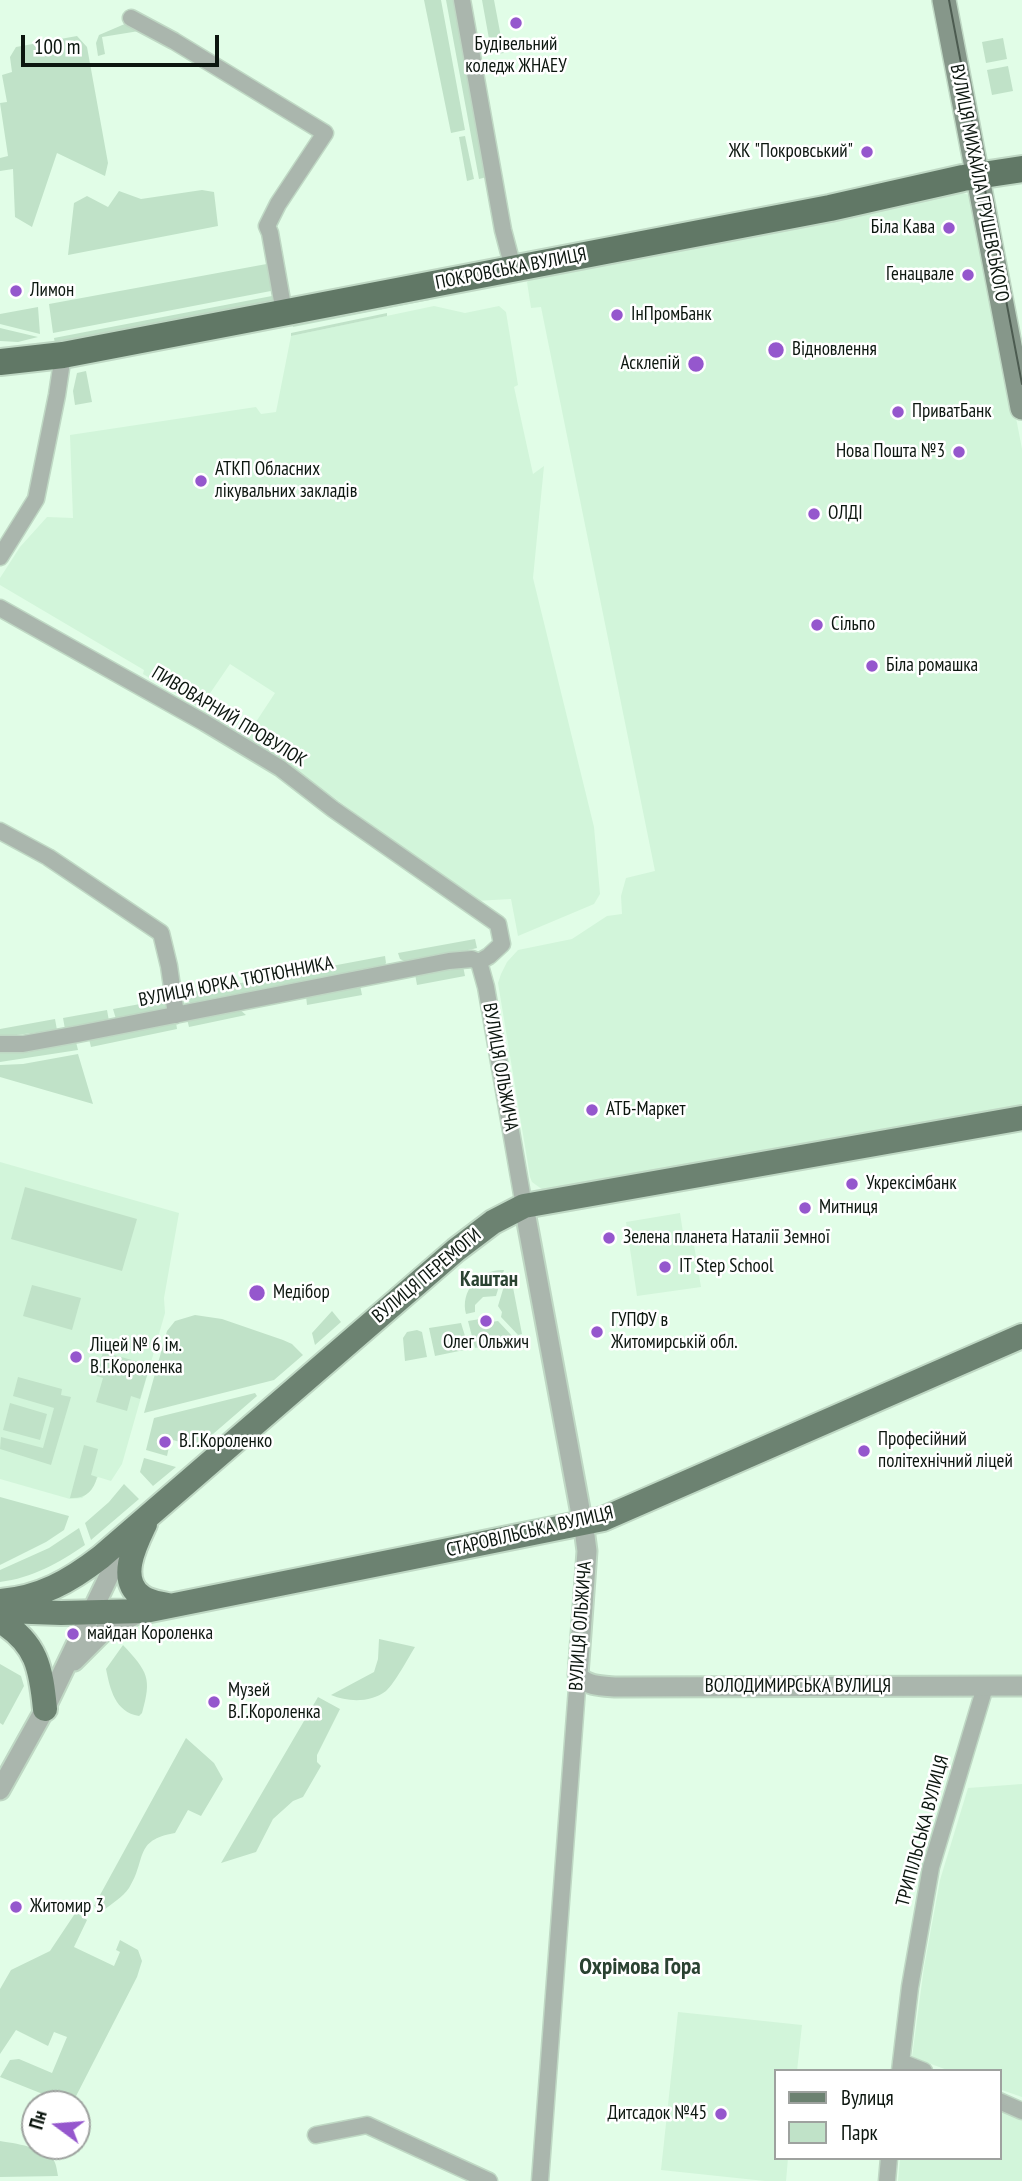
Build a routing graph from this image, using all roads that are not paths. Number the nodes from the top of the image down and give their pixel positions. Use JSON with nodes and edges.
{"nodes":[{"id":1,"x":462,"y":0,"type":"edge"},
{"id":2,"x":944,"y":0,"type":"edge"},
{"id":3,"x":960,"y":0,"type":"edge"},
{"id":4,"x":131,"y":18,"type":"dead end"},
{"id":5,"x":1022,"y":169,"type":"edge"},
{"id":6,"x":985,"y":174,"type":"junction"},
{"id":7,"x":513,"y":268,"type":"junction"},
{"id":8,"x":284,"y":312,"type":"junction"},
{"id":9,"x":1022,"y":331,"type":"edge"},
{"id":10,"x":63,"y":355,"type":"junction"},
{"id":11,"x":0,"y":362,"type":"edge"},
{"id":12,"x":1022,"y":408,"type":"edge"},
{"id":13,"x":0,"y":557,"type":"edge"},
{"id":14,"x":0,"y":608,"type":"edge"},
{"id":15,"x":0,"y":831,"type":"edge"},
{"id":16,"x":479,"y":962,"type":"junction"},
{"id":17,"x":176,"y":1015,"type":"junction"},
{"id":18,"x":0,"y":1044,"type":"edge"},
{"id":19,"x":1022,"y":1118,"type":"edge"},
{"id":20,"x":1022,"y":1129,"type":"edge"},
{"id":21,"x":526,"y":1212,"type":"junction"},
{"id":22,"x":1022,"y":1336,"type":"edge"},
{"id":23,"x":150,"y":1514,"type":"junction"},
{"id":24,"x":583,"y":1523,"type":"junction"},
{"id":25,"x":137,"y":1539,"type":"junction"},
{"id":26,"x":118,"y":1557,"type":"junction"},
{"id":27,"x":0,"y":1601,"type":"edge"},
{"id":28,"x":171,"y":1606,"type":"junction"},
{"id":29,"x":0,"y":1611,"type":"edge"},
{"id":30,"x":145,"y":1611,"type":"junction"},
{"id":31,"x":91,"y":1613,"type":"junction"},
{"id":32,"x":0,"y":1621,"type":"edge"},
{"id":33,"x":578,"y":1675,"type":"junction"},
{"id":34,"x":57,"y":1685,"type":"junction"},
{"id":35,"x":1022,"y":1686,"type":"edge"},
{"id":36,"x":985,"y":1687,"type":"junction"},
{"id":37,"x":45,"y":1709,"type":"junction"},
{"id":38,"x":0,"y":1790,"type":"edge"},
{"id":39,"x":900,"y":2066,"type":"edge"},
{"id":40,"x":1001,"y":2102,"type":"edge"},
{"id":41,"x":1022,"y":2111,"type":"edge"},
{"id":42,"x":316,"y":2136,"type":"dead end"},
{"id":43,"x":889,"y":2160,"type":"edge"},
{"id":44,"x":489,"y":2181,"type":"edge"},
{"id":45,"x":540,"y":2181,"type":"edge"},
{"id":46,"x":887,"y":2181,"type":"edge"}],
"edges":[{"from":1,"to":7,"type":"street"},
{"from":2,"to":6,"type":"main road","name":"ВУЛИЦЯ МИХАЙЛА ГРУШЕВСЬКОГО"},
{"from":3,"to":6,"type":"main road","name":"ВУЛИЦЯ МИХАЙЛА ГРУШЕВСЬКОГО"},
{"from":4,"to":8,"type":"street"},
{"from":5,"to":6,"type":"highway","name":"ПОКРОВСЬКА ВУЛИЦЯ"},
{"from":6,"to":7,"type":"highway","name":"ПОКРОВСЬКА ВУЛИЦЯ"},
{"from":6,"to":9,"type":"main road","name":"ВУЛИЦЯ МИХАЙЛА ГРУШЕВСЬКОГО"},
{"from":6,"to":12,"type":"main road","name":"ВУЛИЦЯ МИХАЙЛА ГРУШЕВСЬКОГО"},
{"from":7,"to":8,"type":"highway","name":"ПОКРОВСЬКА ВУЛИЦЯ"},
{"from":8,"to":10,"type":"highway","name":"ПОКРОВСЬКА ВУЛИЦЯ"},
{"from":10,"to":11,"type":"highway","name":"ПОКРОВСЬКА ВУЛИЦЯ"},
{"from":10,"to":13,"type":"street"},
{"from":14,"to":16,"type":"street","name":"ПИВОВАРНИЙ ПРОВУЛОК"},
{"from":15,"to":17,"type":"street"},
{"from":16,"to":17,"type":"street","name":"ВУЛИЦЯ ЮРКА ТЮТЮННИКА"},
{"from":16,"to":21,"type":"street","name":"ВУЛИЦЯ ОЛЬЖИЧА"},
{"from":17,"to":18,"type":"street","name":"ВУЛИЦЯ ЮРКА ТЮТЮННИКА"},
{"from":19,"to":21,"type":"main road","name":"ВУЛИЦЯ ПЕРЕМОГИ"},
{"from":20,"to":21,"type":"street","name":"ВУЛИЦЯ ПЕРЕМОГИ"},
{"from":21,"to":23,"type":"main road","name":"ВУЛИЦЯ ПЕРЕМОГИ"},
{"from":21,"to":24,"type":"street","name":"ВУЛИЦЯ ОЛЬЖИЧА"},
{"from":21,"to":25,"type":"street","name":"ВУЛИЦЯ ПЕРЕМОГИ"},
{"from":22,"to":24,"type":"main road","name":"СТАРОВІЛЬСЬКА ВУЛИЦЯ"},
{"from":23,"to":25,"type":"main road"},
{"from":23,"to":26,"type":"street"},
{"from":23,"to":27,"type":"main road","name":"ВУЛИЦЯ ПЕРЕМОГИ"},
{"from":24,"to":28,"type":"main road","name":"СТАРОВІЛЬСЬКА ВУЛИЦЯ"},
{"from":24,"to":33,"type":"street","name":"ВУЛИЦЯ ОЛЬЖИЧА"},
{"from":25,"to":26,"type":"street","name":"ВУЛИЦЯ ПЕРЕМОГИ"},
{"from":25,"to":28,"type":"main road"},
{"from":26,"to":29,"type":"street","name":"ВУЛИЦЯ ПЕРЕМОГИ"},
{"from":26,"to":31,"type":"street"},
{"from":28,"to":30,"type":"main road","name":"СТАРОВІЛЬСЬКА ВУЛИЦЯ"},
{"from":29,"to":31,"type":"main road"},
{"from":30,"to":31,"type":"main road","name":"СТАРОВІЛЬСЬКА ВУЛИЦЯ"},
{"from":30,"to":34,"type":"street"},
{"from":31,"to":34,"type":"street"},
{"from":32,"to":37,"type":"main road"},
{"from":33,"to":36,"type":"street","name":"ВОЛОДИМИРСЬКА ВУЛИЦЯ"},
{"from":33,"to":45,"type":"street","name":"ВУЛИЦЯ ОЛЬЖИЧА"},
{"from":34,"to":37,"type":"street"},
{"from":35,"to":36,"type":"street","name":"ВОЛОДИМИРСЬКА ВУЛИЦЯ"},
{"from":36,"to":39,"type":"street","name":"ТРИПІЛЬСЬКА ВУЛИЦЯ"},
{"from":37,"to":38,"type":"street"},
{"from":40,"to":41,"type":"street"},
{"from":42,"to":44,"type":"street"},
{"from":43,"to":46,"type":"street"}]}
